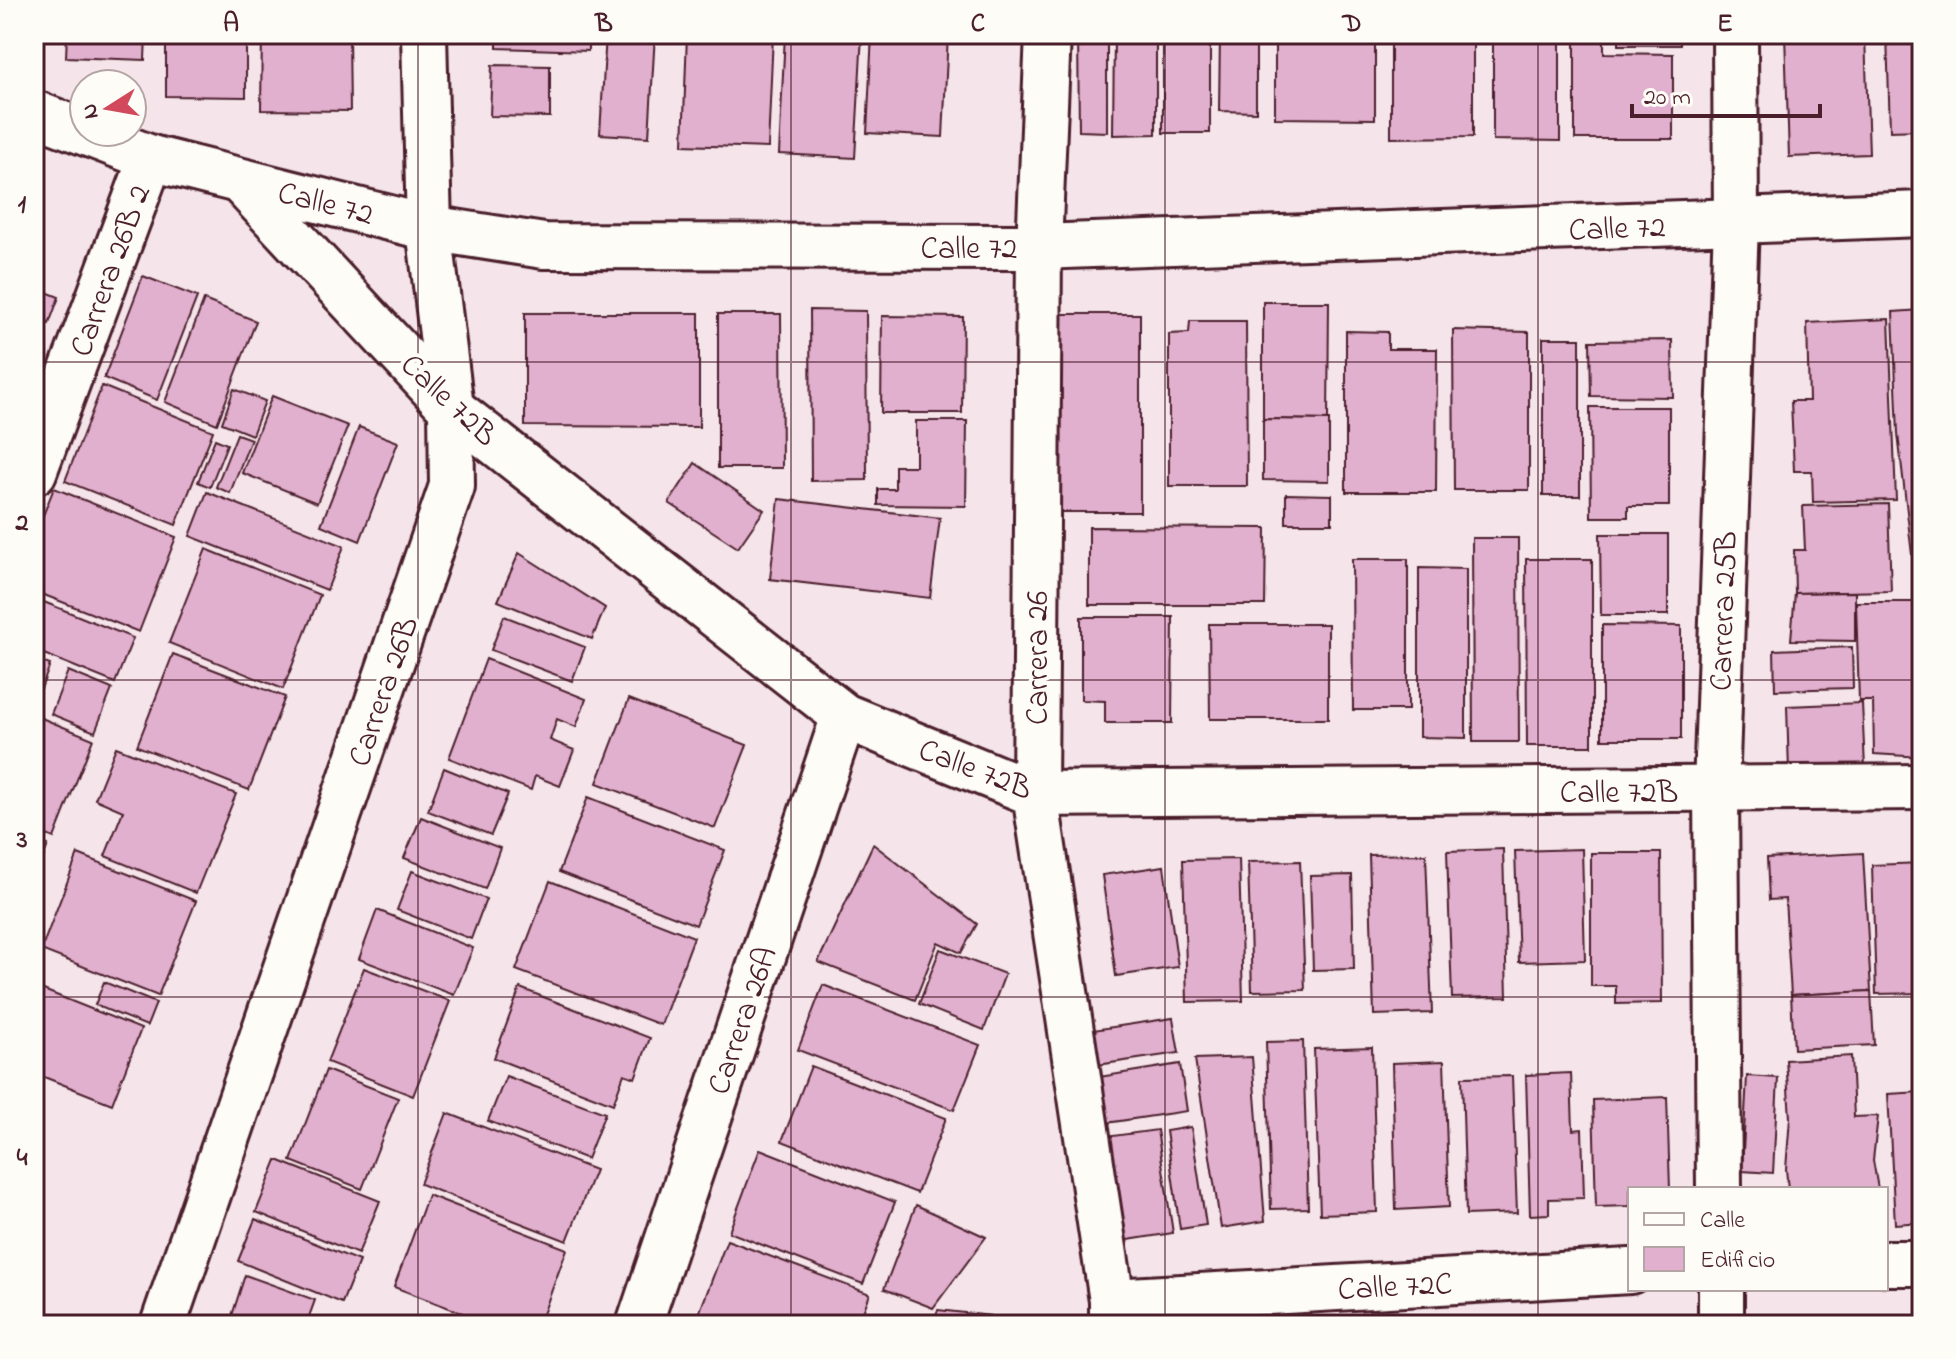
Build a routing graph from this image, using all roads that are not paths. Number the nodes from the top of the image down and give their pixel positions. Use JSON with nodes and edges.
{"nodes":[{"id":1,"x":424,"y":34,"type":"edge"},
{"id":2,"x":1048,"y":34,"type":"edge"},
{"id":3,"x":1735,"y":34,"type":"edge"},
{"id":4,"x":34,"y":113,"type":"edge"},
{"id":5,"x":151,"y":158,"type":"junction"},
{"id":6,"x":240,"y":181,"type":"junction"},
{"id":7,"x":1922,"y":214,"type":"edge"},
{"id":8,"x":1736,"y":223,"type":"junction"},
{"id":9,"x":429,"y":228,"type":"junction"},
{"id":10,"x":1039,"y":247,"type":"junction"},
{"id":11,"x":451,"y":408,"type":"junction"},
{"id":12,"x":34,"y":472,"type":"edge"},
{"id":13,"x":844,"y":716,"type":"junction"},
{"id":14,"x":1922,"y":787,"type":"edge"},
{"id":15,"x":1716,"y":790,"type":"junction"},
{"id":16,"x":1035,"y":794,"type":"junction"},
{"id":17,"x":1719,"y":1187,"type":"edge"},
{"id":18,"x":1888,"y":1263,"type":"edge"},
{"id":19,"x":1922,"y":1263,"type":"edge"},
{"id":20,"x":1628,"y":1271,"type":"edge"},
{"id":21,"x":1721,"y":1291,"type":"edge"},
{"id":22,"x":1112,"y":1313,"type":"edge"},
{"id":23,"x":163,"y":1325,"type":"edge"},
{"id":24,"x":639,"y":1325,"type":"edge"},
{"id":25,"x":1721,"y":1325,"type":"edge"}],
"edges":[{"from":1,"to":9,"type":"street","name":"Carrera 26B"},
{"from":2,"to":10,"type":"street","name":"Carrera 26"},
{"from":3,"to":8,"type":"street","name":"Carrera 25B"},
{"from":4,"to":5,"type":"street","name":"Calle 72"},
{"from":5,"to":6,"type":"street","name":"Calle 72"},
{"from":5,"to":12,"type":"street","name":"Carrera 26B 2"},
{"from":6,"to":9,"type":"street","name":"Calle 72"},
{"from":6,"to":11,"type":"street","name":"Calle 72B"},
{"from":7,"to":8,"type":"street","name":"Calle 72"},
{"from":8,"to":10,"type":"street","name":"Calle 72"},
{"from":8,"to":15,"type":"street","name":"Carrera 25B"},
{"from":9,"to":10,"type":"street","name":"Calle 72"},
{"from":9,"to":11,"type":"street","name":"Carrera 26B"},
{"from":10,"to":16,"type":"street","name":"Carrera 26"},
{"from":11,"to":13,"type":"street","name":"Calle 72B"},
{"from":11,"to":23,"type":"street","name":"Carrera 26B"},
{"from":13,"to":16,"type":"street","name":"Calle 72B"},
{"from":13,"to":24,"type":"street","name":"Carrera 26A"},
{"from":14,"to":15,"type":"street","name":"Calle 72B"},
{"from":15,"to":16,"type":"street","name":"Calle 72B"},
{"from":15,"to":17,"type":"street","name":"Carrera 25B"},
{"from":16,"to":22,"type":"street","name":"Carrera 26"},
{"from":18,"to":19,"type":"street"},
{"from":20,"to":22,"type":"street","name":"Calle 72C"},
{"from":21,"to":25,"type":"street"}]}
